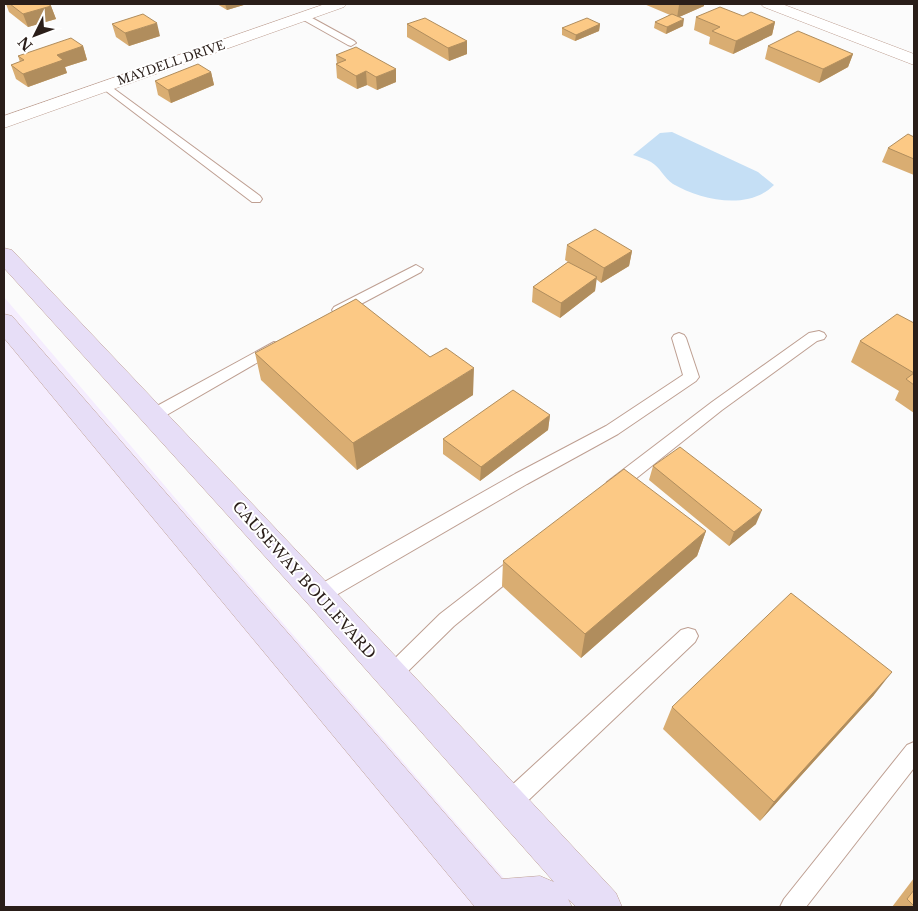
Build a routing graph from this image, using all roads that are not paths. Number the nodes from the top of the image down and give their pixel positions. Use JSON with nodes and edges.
{"nodes":[{"id":1,"x":339,"y":4,"type":"edge"},
{"id":2,"x":769,"y":4,"type":"edge"},
{"id":3,"x":303,"y":16,"type":"junction"},
{"id":4,"x":351,"y":43,"type":"dead end"},
{"id":5,"x":914,"y":60,"type":"edge"},
{"id":6,"x":106,"y":86,"type":"junction"},
{"id":7,"x":4,"y":122,"type":"edge"},
{"id":8,"x":256,"y":198,"type":"dead end"},
{"id":9,"x":4,"y":255,"type":"edge"},
{"id":10,"x":416,"y":269,"type":"dead end"},
{"id":11,"x":328,"y":316,"type":"edge"},
{"id":12,"x":4,"y":322,"type":"edge"},
{"id":13,"x":819,"y":336,"type":"dead end"},
{"id":14,"x":679,"y":338,"type":"dead end"},
{"id":15,"x":286,"y":340,"type":"edge"},
{"id":16,"x":152,"y":416,"type":"junction"},
{"id":17,"x":601,"y":497,"type":"edge"},
{"id":18,"x":532,"y":552,"type":"edge"},
{"id":19,"x":320,"y":596,"type":"junction"},
{"id":20,"x":688,"y":636,"type":"dead end"},
{"id":21,"x":390,"y":676,"type":"junction"},
{"id":22,"x":914,"y":752,"type":"edge"},
{"id":23,"x":508,"y":804,"type":"junction"},
{"id":24,"x":801,"y":904,"type":"edge"},
{"id":25,"x":492,"y":905,"type":"edge"},
{"id":26,"x":552,"y":907,"type":"edge"},
{"id":27,"x":602,"y":907,"type":"edge"}],
"edges":[{"from":1,"to":3,"type":"street","name":"MAYDELL DRIVE"},
{"from":2,"to":5,"type":"street"},
{"from":3,"to":4,"type":"lane"},
{"from":3,"to":6,"type":"street","name":"MAYDELL DRIVE"},
{"from":6,"to":7,"type":"street","name":"MAYDELL DRIVE"},
{"from":6,"to":8,"type":"lane"},
{"from":9,"to":16,"type":"main road","name":"CAUSEWAY BOULEVARD"},
{"from":10,"to":11,"type":"lane"},
{"from":12,"to":25,"type":"main road"},
{"from":13,"to":17,"type":"lane"},
{"from":14,"to":19,"type":"lane"},
{"from":15,"to":16,"type":"lane"},
{"from":16,"to":19,"type":"main road","name":"CAUSEWAY BOULEVARD"},
{"from":18,"to":21,"type":"lane"},
{"from":19,"to":21,"type":"main road","name":"CAUSEWAY BOULEVARD"},
{"from":20,"to":23,"type":"lane"},
{"from":21,"to":23,"type":"main road","name":"CAUSEWAY BOULEVARD"},
{"from":22,"to":24,"type":"lane"},
{"from":23,"to":27,"type":"main road","name":"CAUSEWAY BOULEVARD"},
{"from":25,"to":26,"type":"main road"}]}
